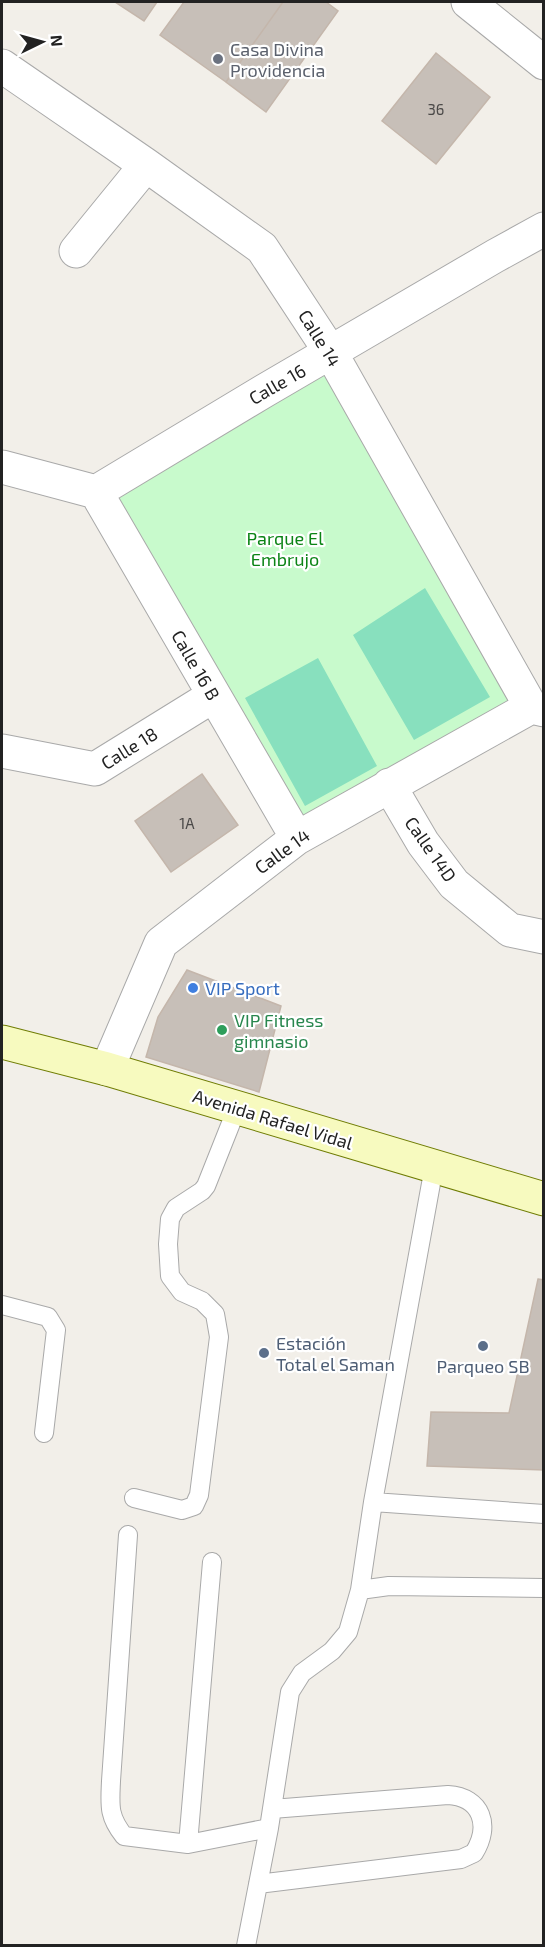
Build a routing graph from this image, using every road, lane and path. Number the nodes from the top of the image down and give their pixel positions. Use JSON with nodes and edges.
{"nodes":[{"id":1,"x":468,"y":2,"type":"edge"},
{"id":2,"x":543,"y":63,"type":"edge"},
{"id":3,"x":2,"y":66,"type":"edge"},
{"id":4,"x":146,"y":165,"type":"junction"},
{"id":5,"x":543,"y":229,"type":"edge"},
{"id":6,"x":76,"y":251,"type":"dead end"},
{"id":7,"x":331,"y":353,"type":"junction"},
{"id":8,"x":2,"y":467,"type":"edge"},
{"id":9,"x":96,"y":492,"type":"junction"},
{"id":10,"x":213,"y":696,"type":"junction"},
{"id":11,"x":537,"y":708,"type":"edge"},
{"id":12,"x":2,"y":751,"type":"edge"},
{"id":13,"x":389,"y":785,"type":"junction"},
{"id":14,"x":297,"y":838,"type":"junction"},
{"id":15,"x":543,"y":937,"type":"edge"},
{"id":16,"x":2,"y":1042,"type":"edge"},
{"id":17,"x":107,"y":1069,"type":"junction"},
{"id":18,"x":237,"y":1108,"type":"junction"},
{"id":19,"x":434,"y":1167,"type":"junction"},
{"id":20,"x":543,"y":1199,"type":"edge"},
{"id":21,"x":2,"y":1305,"type":"edge"},
{"id":22,"x":44,"y":1433,"type":"dead end"},
{"id":23,"x":134,"y":1498,"type":"dead end"},
{"id":24,"x":373,"y":1502,"type":"junction"},
{"id":25,"x":543,"y":1514,"type":"edge"},
{"id":26,"x":128,"y":1535,"type":"dead end"},
{"id":27,"x":212,"y":1562,"type":"dead end"},
{"id":28,"x":543,"y":1588,"type":"edge"},
{"id":29,"x":360,"y":1590,"type":"junction"},
{"id":30,"x":272,"y":1809,"type":"junction"},
{"id":31,"x":269,"y":1828,"type":"junction"},
{"id":32,"x":188,"y":1844,"type":"junction"},
{"id":33,"x":258,"y":1884,"type":"junction"},
{"id":34,"x":246,"y":1946,"type":"edge"}],
"edges":[{"from":1,"to":2,"type":"street"},
{"from":3,"to":4,"type":"street","name":"Calle 14"},
{"from":4,"to":6,"type":"street"},
{"from":4,"to":7,"type":"street","name":"Calle 14"},
{"from":5,"to":7,"type":"street","name":"Calle 16"},
{"from":7,"to":9,"type":"street","name":"Calle 16"},
{"from":7,"to":11,"type":"street","name":"Calle 14"},
{"from":8,"to":9,"type":"street"},
{"from":9,"to":10,"type":"street","name":"Calle 16 B"},
{"from":10,"to":12,"type":"street","name":"Calle 18"},
{"from":10,"to":14,"type":"street","name":"Calle 16 B"},
{"from":11,"to":13,"type":"street","name":"Calle 14"},
{"from":13,"to":14,"type":"street","name":"Calle 14"},
{"from":13,"to":15,"type":"street","name":"Calle 14D"},
{"from":14,"to":17,"type":"street","name":"Calle 14"},
{"from":16,"to":17,"type":"main road","name":"Avenida Rafael Vidal"},
{"from":17,"to":18,"type":"main road","name":"Avenida Rafael Vidal"},
{"from":18,"to":19,"type":"main road","name":"Avenida Rafael Vidal"},
{"from":18,"to":23,"type":"lane"},
{"from":19,"to":20,"type":"main road","name":"Avenida Rafael Vidal"},
{"from":19,"to":24,"type":"lane"},
{"from":21,"to":22,"type":"lane"},
{"from":24,"to":25,"type":"lane"},
{"from":24,"to":29,"type":"lane"},
{"from":26,"to":32,"type":"lane"},
{"from":27,"to":32,"type":"lane"},
{"from":28,"to":29,"type":"lane"},
{"from":29,"to":30,"type":"lane"},
{"from":30,"to":31,"type":"lane"},
{"from":30,"to":33,"type":"lane"},
{"from":31,"to":32,"type":"lane"},
{"from":31,"to":33,"type":"lane"},
{"from":33,"to":34,"type":"lane"}]}
